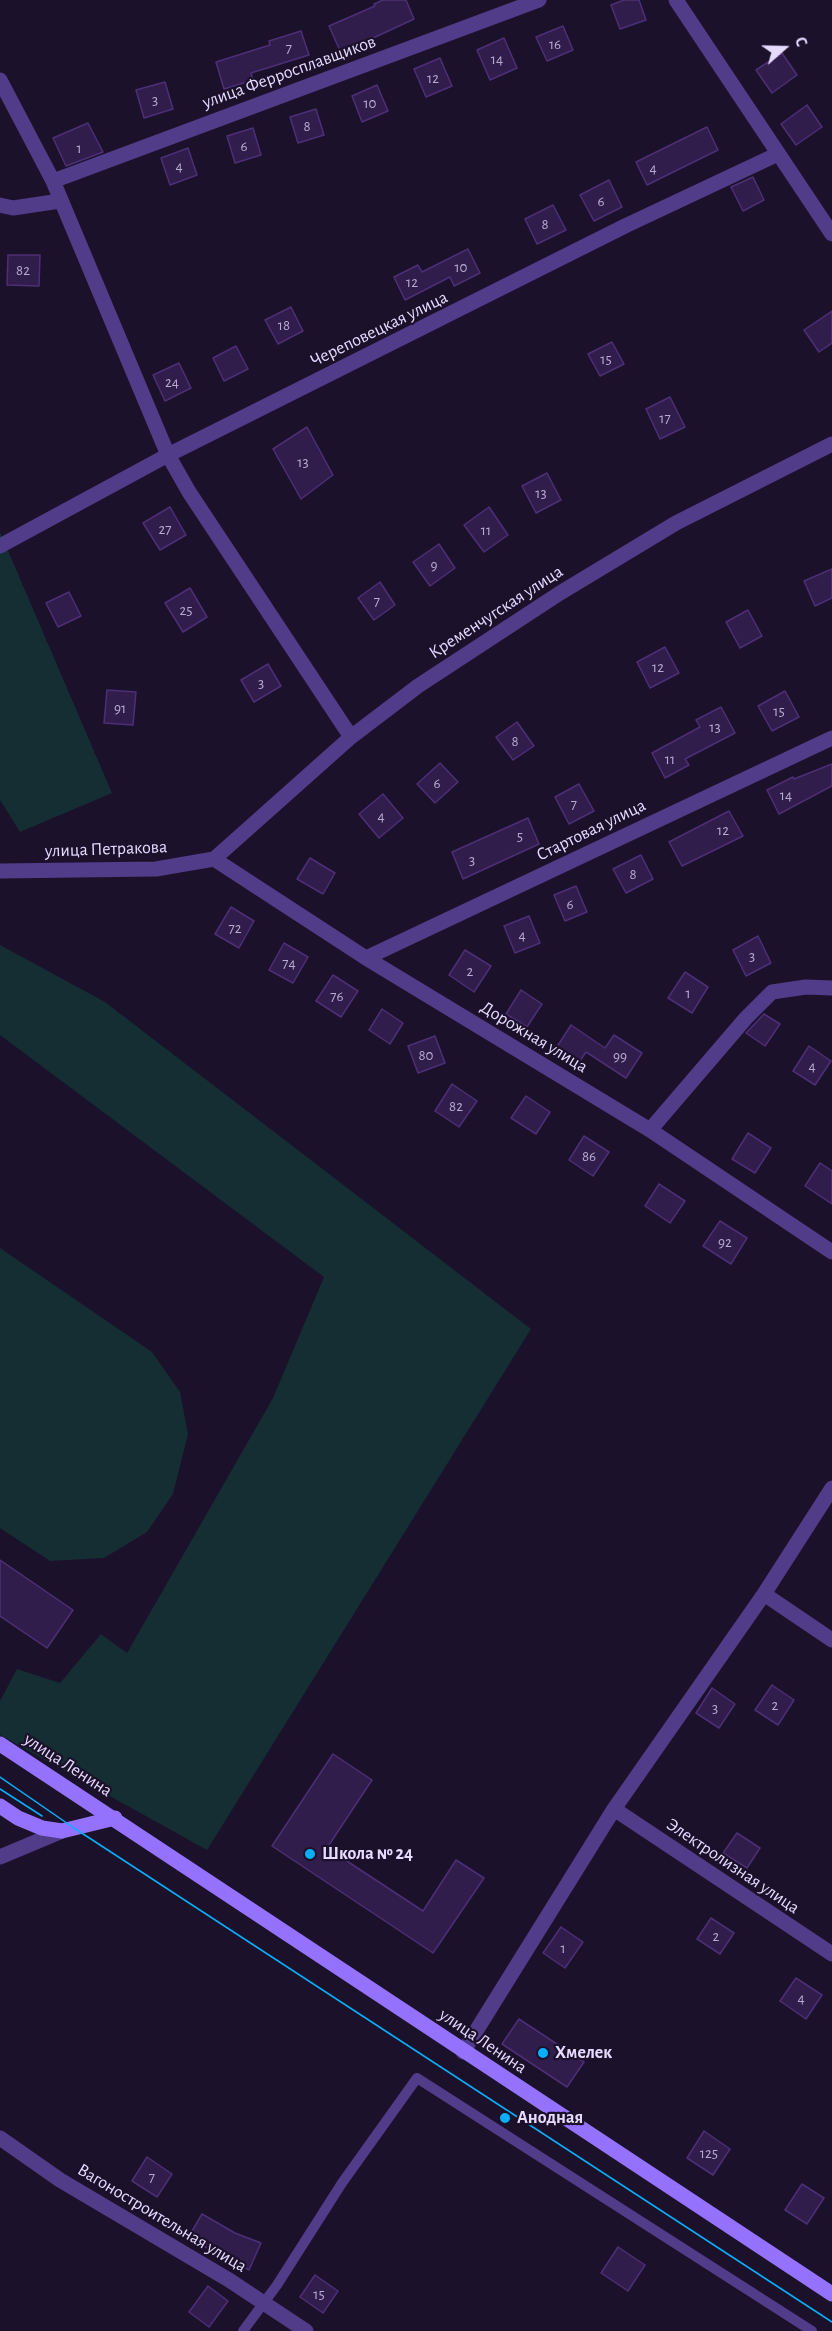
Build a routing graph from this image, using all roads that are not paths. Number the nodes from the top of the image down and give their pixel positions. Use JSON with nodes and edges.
{"nodes":[{"id":1,"x":539,"y":0,"type":"edge"},
{"id":2,"x":676,"y":0,"type":"edge"},
{"id":3,"x":0,"y":80,"type":"edge"},
{"id":4,"x":778,"y":154,"type":"junction"},
{"id":5,"x":52,"y":181,"type":"junction"},
{"id":6,"x":60,"y":201,"type":"junction"},
{"id":7,"x":0,"y":205,"type":"edge"},
{"id":8,"x":832,"y":234,"type":"edge"},
{"id":9,"x":832,"y":444,"type":"edge"},
{"id":10,"x":168,"y":455,"type":"junction"},
{"id":11,"x":0,"y":546,"type":"edge"},
{"id":12,"x":351,"y":737,"type":"junction"},
{"id":13,"x":832,"y":738,"type":"edge"},
{"id":14,"x":214,"y":859,"type":"junction"},
{"id":15,"x":0,"y":871,"type":"edge"},
{"id":16,"x":366,"y":958,"type":"junction"},
{"id":17,"x":832,"y":988,"type":"edge"},
{"id":18,"x":650,"y":1130,"type":"junction"},
{"id":19,"x":832,"y":1252,"type":"edge"},
{"id":20,"x":832,"y":1488,"type":"edge"},
{"id":21,"x":764,"y":1594,"type":"junction"},
{"id":22,"x":832,"y":1640,"type":"edge"},
{"id":23,"x":0,"y":1744,"type":"edge"},
{"id":24,"x":0,"y":1806,"type":"edge"},
{"id":25,"x":614,"y":1809,"type":"junction"},
{"id":26,"x":115,"y":1818,"type":"junction"},
{"id":27,"x":62,"y":1831,"type":"junction"},
{"id":28,"x":0,"y":1857,"type":"edge"},
{"id":29,"x":832,"y":1954,"type":"edge"},
{"id":30,"x":463,"y":2052,"type":"junction"},
{"id":31,"x":0,"y":2138,"type":"edge"},
{"id":32,"x":832,"y":2294,"type":"edge"},
{"id":33,"x":264,"y":2303,"type":"junction"},
{"id":34,"x":243,"y":2331,"type":"edge"},
{"id":35,"x":306,"y":2331,"type":"edge"},
{"id":36,"x":812,"y":2331,"type":"edge"}],
"edges":[{"from":1,"to":5,"type":"street","name":"улица Ферросплавщиков"},
{"from":2,"to":4,"type":"street"},
{"from":3,"to":5,"type":"street"},
{"from":4,"to":8,"type":"street"},
{"from":4,"to":10,"type":"street","name":"Череповецкая улица"},
{"from":5,"to":6,"type":"street"},
{"from":6,"to":7,"type":"street"},
{"from":6,"to":10,"type":"street"},
{"from":9,"to":12,"type":"street","name":"Кременчугская улица"},
{"from":10,"to":11,"type":"street","name":"Череповецкая улица"},
{"from":10,"to":12,"type":"street"},
{"from":12,"to":14,"type":"street","name":"Кременчугская улица"},
{"from":13,"to":16,"type":"street","name":"Стартовая улица"},
{"from":14,"to":15,"type":"street","name":"улица Петракова"},
{"from":14,"to":16,"type":"street","name":"Дорожная улица"},
{"from":16,"to":18,"type":"street","name":"Дорожная улица"},
{"from":17,"to":18,"type":"street"},
{"from":18,"to":19,"type":"street","name":"Дорожная улица"},
{"from":20,"to":21,"type":"street"},
{"from":21,"to":22,"type":"street"},
{"from":21,"to":25,"type":"street"},
{"from":23,"to":26,"type":"main road","name":"улица Ленина"},
{"from":24,"to":27,"type":"main road","name":"улица Ленина"},
{"from":25,"to":29,"type":"street","name":"Электролизная улица"},
{"from":25,"to":30,"type":"street"},
{"from":26,"to":27,"type":"main road","name":"улица Ленина"},
{"from":26,"to":30,"type":"main road","name":"улица Ленина"},
{"from":27,"to":28,"type":"street"},
{"from":30,"to":32,"type":"main road","name":"улица Ленина"},
{"from":31,"to":33,"type":"street","name":"Вагоностроительная улица"},
{"from":33,"to":34,"type":"lane"},
{"from":33,"to":35,"type":"street","name":"Вагоностроительная улица"},
{"from":33,"to":36,"type":"lane"}]}
